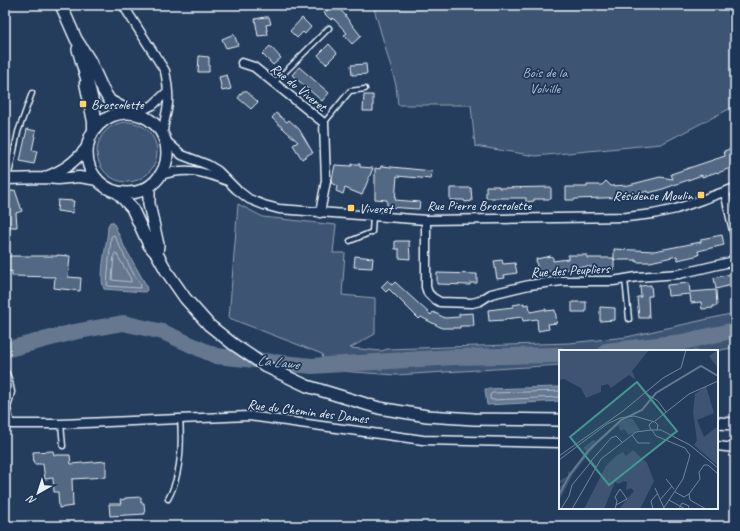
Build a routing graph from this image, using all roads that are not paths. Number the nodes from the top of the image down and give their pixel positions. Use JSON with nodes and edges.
{"nodes":[{"id":1,"x":61,"y":5,"type":"edge"},
{"id":2,"x":123,"y":5,"type":"edge"},
{"id":3,"x":329,"y":28,"type":"dead end"},
{"id":4,"x":76,"y":39,"type":"junction"},
{"id":5,"x":242,"y":63,"type":"dead end"},
{"id":6,"x":274,"y":84,"type":"junction"},
{"id":7,"x":365,"y":89,"type":"dead end"},
{"id":8,"x":167,"y":92,"type":"junction"},
{"id":9,"x":32,"y":93,"type":"dead end"},
{"id":10,"x":133,"y":113,"type":"junction"},
{"id":11,"x":324,"y":123,"type":"junction"},
{"id":12,"x":91,"y":137,"type":"junction"},
{"id":13,"x":164,"y":138,"type":"junction"},
{"id":14,"x":44,"y":178,"type":"junction"},
{"id":15,"x":7,"y":179,"type":"edge"},
{"id":16,"x":98,"y":180,"type":"junction"},
{"id":17,"x":228,"y":181,"type":"junction"},
{"id":18,"x":154,"y":182,"type":"junction"},
{"id":19,"x":735,"y":188,"type":"edge"},
{"id":20,"x":117,"y":192,"type":"junction"},
{"id":21,"x":725,"y":192,"type":"junction"},
{"id":22,"x":320,"y":213,"type":"junction"},
{"id":23,"x":373,"y":216,"type":"junction"},
{"id":24,"x":426,"y":220,"type":"junction"},
{"id":25,"x":735,"y":235,"type":"edge"},
{"id":26,"x":350,"y":241,"type":"dead end"},
{"id":27,"x":157,"y":254,"type":"junction"},
{"id":28,"x":735,"y":257,"type":"edge"},
{"id":29,"x":166,"y":272,"type":"junction"},
{"id":30,"x":625,"y":279,"type":"junction"},
{"id":31,"x":629,"y":319,"type":"dead end"},
{"id":32,"x":5,"y":374,"type":"edge"},
{"id":33,"x":180,"y":418,"type":"junction"},
{"id":34,"x":559,"y":420,"type":"edge"},
{"id":35,"x":718,"y":423,"type":"edge"},
{"id":36,"x":7,"y":424,"type":"edge"},
{"id":37,"x":61,"y":424,"type":"junction"},
{"id":38,"x":735,"y":424,"type":"edge"},
{"id":39,"x":559,"y":443,"type":"edge"},
{"id":40,"x":63,"y":446,"type":"dead end"},
{"id":41,"x":718,"y":446,"type":"edge"},
{"id":42,"x":735,"y":448,"type":"edge"},
{"id":43,"x":168,"y":499,"type":"dead end"}],
"edges":[{"from":1,"to":4,"type":"main road"},
{"from":2,"to":8,"type":"street"},
{"from":3,"to":6,"type":"lane"},
{"from":4,"to":10,"type":"main road"},
{"from":4,"to":12,"type":"main road"},
{"from":5,"to":6,"type":"street","name":"Rue du Viveret"},
{"from":6,"to":11,"type":"street","name":"Rue du Viveret"},
{"from":7,"to":11,"type":"lane"},
{"from":8,"to":10,"type":"street"},
{"from":8,"to":13,"type":"street"},
{"from":9,"to":15,"type":"lane"},
{"from":10,"to":12,"type":"main road"},
{"from":10,"to":13,"type":"main road"},
{"from":11,"to":22,"type":"street","name":"Rue du Viveret"},
{"from":12,"to":14,"type":"street"},
{"from":12,"to":16,"type":"main road"},
{"from":13,"to":17,"type":"street","name":"Rue Pierre Brossolette"},
{"from":13,"to":18,"type":"main road"},
{"from":14,"to":15,"type":"street"},
{"from":14,"to":16,"type":"street"},
{"from":16,"to":20,"type":"main road"},
{"from":17,"to":18,"type":"street","name":"Rue Pierre Brossolette"},
{"from":17,"to":22,"type":"street","name":"Rue Pierre Brossolette"},
{"from":18,"to":20,"type":"main road"},
{"from":18,"to":27,"type":"main road"},
{"from":18,"to":29,"type":"lane"},
{"from":19,"to":21,"type":"street","name":"Rue Pierre Brossolette"},
{"from":20,"to":27,"type":"main road"},
{"from":21,"to":24,"type":"street","name":"Rue Pierre Brossolette"},
{"from":21,"to":25,"type":"street"},
{"from":22,"to":23,"type":"street","name":"Rue Pierre Brossolette"},
{"from":23,"to":24,"type":"street","name":"Rue Pierre Brossolette"},
{"from":23,"to":26,"type":"lane"},
{"from":24,"to":30,"type":"street","name":"Rue des Peupliers"},
{"from":27,"to":29,"type":"main road"},
{"from":28,"to":30,"type":"street","name":"Rue des Peupliers"},
{"from":29,"to":34,"type":"main road"},
{"from":30,"to":31,"type":"lane","name":"Rue des Peupliers"},
{"from":32,"to":36,"type":"street"},
{"from":33,"to":37,"type":"street","name":"Rue du Chemin des Dames"},
{"from":33,"to":39,"type":"street","name":"Rue du Chemin des Dames"},
{"from":33,"to":43,"type":"lane"},
{"from":35,"to":38,"type":"main road"},
{"from":36,"to":37,"type":"street","name":"Rue du Chemin des Dames"},
{"from":37,"to":40,"type":"lane"},
{"from":41,"to":42,"type":"street"}]}
